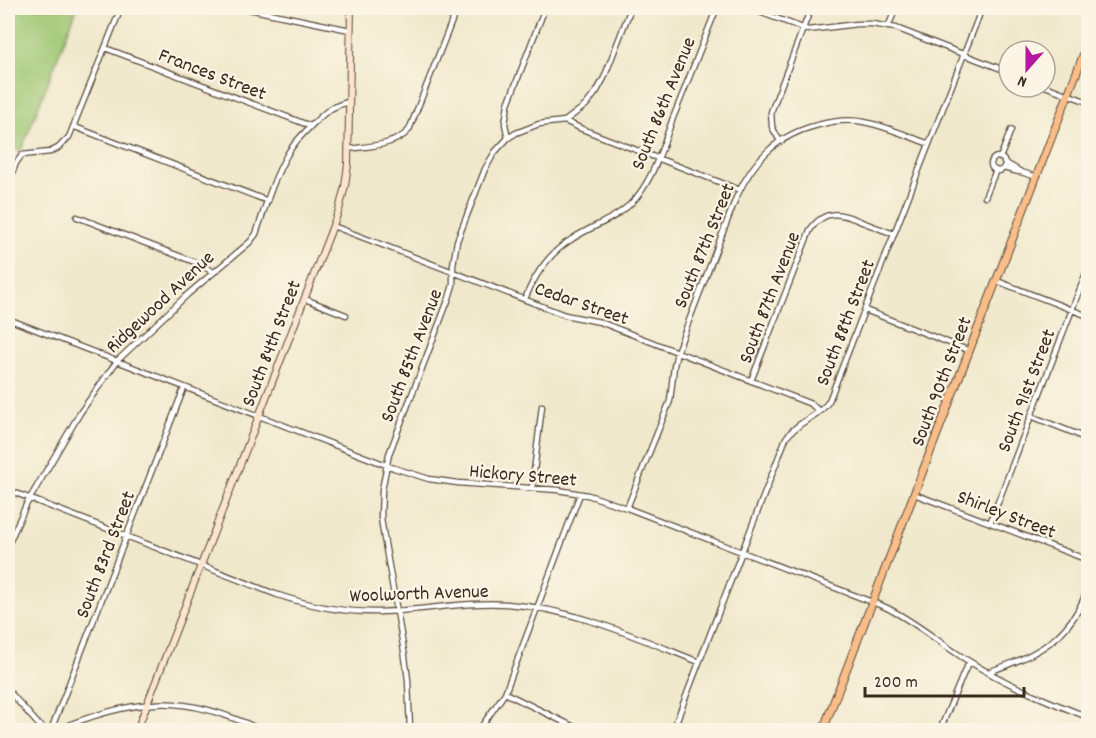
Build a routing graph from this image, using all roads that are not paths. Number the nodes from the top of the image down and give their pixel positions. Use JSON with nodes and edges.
{"nodes":[{"id":1,"x":121,"y":8,"type":"edge"},
{"id":2,"x":244,"y":8,"type":"edge"},
{"id":3,"x":351,"y":8,"type":"edge"},
{"id":4,"x":457,"y":8,"type":"edge"},
{"id":5,"x":545,"y":8,"type":"edge"},
{"id":6,"x":631,"y":8,"type":"edge"},
{"id":7,"x":717,"y":8,"type":"edge"},
{"id":8,"x":749,"y":8,"type":"edge"},
{"id":9,"x":811,"y":8,"type":"edge"},
{"id":10,"x":896,"y":8,"type":"edge"},
{"id":11,"x":982,"y":8,"type":"edge"},
{"id":12,"x":888,"y":27,"type":"junction"},
{"id":13,"x":803,"y":29,"type":"junction"},
{"id":14,"x":350,"y":30,"type":"junction"},
{"id":15,"x":1089,"y":43,"type":"edge"},
{"id":16,"x":105,"y":48,"type":"junction"},
{"id":17,"x":964,"y":54,"type":"junction"},
{"id":18,"x":997,"y":67,"type":"edge"},
{"id":19,"x":1057,"y":90,"type":"edge"},
{"id":20,"x":1069,"y":94,"type":"junction"},
{"id":21,"x":349,"y":102,"type":"junction"},
{"id":22,"x":1089,"y":102,"type":"edge"},
{"id":23,"x":565,"y":121,"type":"junction"},
{"id":24,"x":310,"y":126,"type":"junction"},
{"id":25,"x":75,"y":127,"type":"junction"},
{"id":26,"x":1011,"y":130,"type":"dead end"},
{"id":27,"x":508,"y":138,"type":"junction"},
{"id":28,"x":780,"y":141,"type":"junction"},
{"id":29,"x":929,"y":144,"type":"junction"},
{"id":30,"x":348,"y":149,"type":"junction"},
{"id":31,"x":658,"y":158,"type":"junction"},
{"id":32,"x":1000,"y":158,"type":"junction"},
{"id":33,"x":1003,"y":165,"type":"junction"},
{"id":34,"x":996,"y":170,"type":"junction"},
{"id":35,"x":1037,"y":177,"type":"junction"},
{"id":36,"x":8,"y":185,"type":"edge"},
{"id":37,"x":740,"y":190,"type":"junction"},
{"id":38,"x":985,"y":197,"type":"dead end"},
{"id":39,"x":268,"y":201,"type":"junction"},
{"id":40,"x":77,"y":217,"type":"dead end"},
{"id":41,"x":333,"y":226,"type":"junction"},
{"id":42,"x":894,"y":234,"type":"junction"},
{"id":43,"x":1089,"y":268,"type":"edge"},
{"id":44,"x":213,"y":272,"type":"junction"},
{"id":45,"x":453,"y":272,"type":"junction"},
{"id":46,"x":997,"y":281,"type":"junction"},
{"id":47,"x":305,"y":299,"type":"junction"},
{"id":48,"x":525,"y":299,"type":"junction"},
{"id":49,"x":864,"y":310,"type":"junction"},
{"id":50,"x":1072,"y":310,"type":"junction"},
{"id":51,"x":346,"y":315,"type":"dead end"},
{"id":52,"x":1089,"y":316,"type":"edge"},
{"id":53,"x":8,"y":319,"type":"edge"},
{"id":54,"x":970,"y":351,"type":"junction"},
{"id":55,"x":677,"y":352,"type":"junction"},
{"id":56,"x":117,"y":361,"type":"junction"},
{"id":57,"x":751,"y":381,"type":"junction"},
{"id":58,"x":184,"y":388,"type":"junction"},
{"id":59,"x":542,"y":406,"type":"dead end"},
{"id":60,"x":819,"y":411,"type":"junction"},
{"id":61,"x":259,"y":416,"type":"junction"},
{"id":62,"x":1031,"y":416,"type":"junction"},
{"id":63,"x":1089,"y":440,"type":"edge"},
{"id":64,"x":386,"y":465,"type":"junction"},
{"id":65,"x":532,"y":488,"type":"junction"},
{"id":66,"x":8,"y":490,"type":"edge"},
{"id":67,"x":580,"y":494,"type":"junction"},
{"id":68,"x":914,"y":494,"type":"junction"},
{"id":69,"x":30,"y":498,"type":"junction"},
{"id":70,"x":627,"y":508,"type":"junction"},
{"id":71,"x":990,"y":523,"type":"junction"},
{"id":72,"x":127,"y":536,"type":"junction"},
{"id":73,"x":8,"y":545,"type":"edge"},
{"id":74,"x":742,"y":552,"type":"junction"},
{"id":75,"x":1089,"y":560,"type":"edge"},
{"id":76,"x":202,"y":565,"type":"junction"},
{"id":77,"x":1089,"y":588,"type":"edge"},
{"id":78,"x":873,"y":602,"type":"junction"},
{"id":79,"x":537,"y":608,"type":"junction"},
{"id":80,"x":397,"y":611,"type":"junction"},
{"id":81,"x":699,"y":662,"type":"junction"},
{"id":82,"x":970,"y":662,"type":"junction"},
{"id":83,"x":988,"y":672,"type":"junction"},
{"id":84,"x":8,"y":690,"type":"edge"},
{"id":85,"x":505,"y":693,"type":"junction"},
{"id":86,"x":147,"y":705,"type":"junction"},
{"id":87,"x":1089,"y":717,"type":"edge"},
{"id":88,"x":46,"y":730,"type":"edge"},
{"id":89,"x":51,"y":730,"type":"edge"},
{"id":90,"x":56,"y":730,"type":"edge"},
{"id":91,"x":137,"y":730,"type":"edge"},
{"id":92,"x":261,"y":730,"type":"edge"},
{"id":93,"x":410,"y":730,"type":"edge"},
{"id":94,"x":479,"y":730,"type":"edge"},
{"id":95,"x":580,"y":730,"type":"edge"},
{"id":96,"x":673,"y":730,"type":"edge"},
{"id":97,"x":823,"y":730,"type":"edge"},
{"id":98,"x":940,"y":730,"type":"edge"}],
"edges":[{"from":1,"to":16,"type":"street"},
{"from":2,"to":14,"type":"street"},
{"from":3,"to":14,"type":"main road"},
{"from":4,"to":30,"type":"street"},
{"from":5,"to":27,"type":"street"},
{"from":6,"to":23,"type":"street"},
{"from":7,"to":31,"type":"street","name":"South 86th Avenue"},
{"from":8,"to":13,"type":"street"},
{"from":9,"to":13,"type":"street"},
{"from":10,"to":12,"type":"street"},
{"from":11,"to":17,"type":"street","name":"South 88th Street"},
{"from":12,"to":13,"type":"street"},
{"from":12,"to":17,"type":"street"},
{"from":13,"to":28,"type":"street"},
{"from":14,"to":21,"type":"main road"},
{"from":15,"to":20,"type":"main road","name":"South 90th Street"},
{"from":16,"to":24,"type":"street","name":"Frances Street"},
{"from":16,"to":25,"type":"street"},
{"from":17,"to":18,"type":"street"},
{"from":17,"to":29,"type":"street","name":"South 88th Street"},
{"from":19,"to":20,"type":"street"},
{"from":20,"to":22,"type":"street"},
{"from":20,"to":35,"type":"main road","name":"South 90th Street"},
{"from":21,"to":24,"type":"street","name":"Ridgewood Avenue"},
{"from":21,"to":30,"type":"main road"},
{"from":23,"to":27,"type":"street"},
{"from":23,"to":31,"type":"street"},
{"from":24,"to":39,"type":"street","name":"Ridgewood Avenue"},
{"from":25,"to":36,"type":"street"},
{"from":25,"to":39,"type":"street"},
{"from":26,"to":32,"type":"street"},
{"from":27,"to":45,"type":"street","name":"South 85th Avenue"},
{"from":28,"to":29,"type":"street","name":"South 87th Street"},
{"from":28,"to":37,"type":"street","name":"South 87th Street"},
{"from":29,"to":42,"type":"street","name":"South 88th Street"},
{"from":30,"to":41,"type":"main road","name":"South 84th Street"},
{"from":31,"to":37,"type":"street"},
{"from":31,"to":48,"type":"street","name":"South 86th Avenue"},
{"from":32,"to":33,"type":"street"},
{"from":32,"to":34,"type":"street"},
{"from":33,"to":34,"type":"street"},
{"from":33,"to":35,"type":"street"},
{"from":34,"to":38,"type":"street"},
{"from":35,"to":46,"type":"main road","name":"South 90th Street"},
{"from":37,"to":55,"type":"street","name":"South 87th Street"},
{"from":39,"to":44,"type":"street","name":"Ridgewood Avenue"},
{"from":40,"to":44,"type":"street"},
{"from":41,"to":45,"type":"street","name":"Cedar Street"},
{"from":41,"to":47,"type":"main road","name":"South 84th Street"},
{"from":42,"to":49,"type":"street","name":"South 88th Street"},
{"from":42,"to":57,"type":"street","name":"South 87th Avenue"},
{"from":43,"to":50,"type":"street","name":"South 91st Street"},
{"from":44,"to":56,"type":"street","name":"Ridgewood Avenue"},
{"from":45,"to":48,"type":"street","name":"Cedar Street"},
{"from":45,"to":64,"type":"street","name":"South 85th Avenue"},
{"from":46,"to":50,"type":"street"},
{"from":46,"to":54,"type":"main road","name":"South 90th Street"},
{"from":47,"to":51,"type":"street"},
{"from":47,"to":61,"type":"main road","name":"South 84th Street"},
{"from":48,"to":55,"type":"street","name":"Cedar Street"},
{"from":49,"to":54,"type":"street"},
{"from":49,"to":60,"type":"street","name":"South 88th Street"},
{"from":50,"to":52,"type":"street"},
{"from":50,"to":62,"type":"street","name":"South 91st Street"},
{"from":53,"to":56,"type":"street","name":"Hickory Street"},
{"from":54,"to":68,"type":"main road","name":"South 90th Street"},
{"from":55,"to":57,"type":"street","name":"Cedar Street"},
{"from":55,"to":70,"type":"street","name":"South 87th Street"},
{"from":56,"to":58,"type":"street","name":"Hickory Street"},
{"from":56,"to":69,"type":"street","name":"Ridgewood Avenue"},
{"from":57,"to":60,"type":"street","name":"Cedar Street"},
{"from":58,"to":61,"type":"street","name":"Hickory Street"},
{"from":58,"to":72,"type":"street","name":"South 83rd Street"},
{"from":59,"to":65,"type":"street"},
{"from":60,"to":74,"type":"street","name":"South 88th Street"},
{"from":61,"to":64,"type":"street","name":"Hickory Street"},
{"from":61,"to":76,"type":"main road","name":"South 84th Street"},
{"from":62,"to":63,"type":"street"},
{"from":62,"to":71,"type":"street","name":"South 91st Street"},
{"from":64,"to":65,"type":"street","name":"Hickory Street"},
{"from":64,"to":80,"type":"street","name":"South 85th Avenue"},
{"from":65,"to":67,"type":"street","name":"Hickory Street"},
{"from":66,"to":69,"type":"street","name":"Woolworth Avenue"},
{"from":67,"to":70,"type":"street","name":"Hickory Street"},
{"from":67,"to":79,"type":"street"},
{"from":68,"to":71,"type":"street","name":"Shirley Street"},
{"from":68,"to":78,"type":"main road","name":"South 90th Street"},
{"from":69,"to":72,"type":"street","name":"Woolworth Avenue"},
{"from":69,"to":73,"type":"street","name":"Ridgewood Avenue"},
{"from":70,"to":74,"type":"street","name":"Hickory Street"},
{"from":71,"to":75,"type":"street","name":"Shirley Street"},
{"from":72,"to":76,"type":"street","name":"Woolworth Avenue"},
{"from":72,"to":89,"type":"street","name":"South 83rd Street"},
{"from":74,"to":78,"type":"street","name":"Hickory Street"},
{"from":74,"to":81,"type":"street","name":"South 88th Street"},
{"from":76,"to":80,"type":"street","name":"Woolworth Avenue"},
{"from":76,"to":86,"type":"main road","name":"South 84th Street"},
{"from":77,"to":83,"type":"street"},
{"from":78,"to":82,"type":"street","name":"Hickory Street"},
{"from":78,"to":97,"type":"main road","name":"South 90th Street"},
{"from":79,"to":80,"type":"street","name":"Woolworth Avenue"},
{"from":79,"to":81,"type":"street","name":"Woolworth Avenue"},
{"from":79,"to":85,"type":"street"},
{"from":80,"to":93,"type":"street","name":"South 85th Avenue"},
{"from":81,"to":96,"type":"street","name":"South 88th Street"},
{"from":82,"to":83,"type":"street","name":"Hickory Street"},
{"from":82,"to":98,"type":"street"},
{"from":83,"to":87,"type":"street","name":"Hickory Street"},
{"from":84,"to":88,"type":"street"},
{"from":85,"to":94,"type":"street"},
{"from":85,"to":95,"type":"street"},
{"from":86,"to":90,"type":"street"},
{"from":86,"to":91,"type":"main road","name":"South 84th Street"},
{"from":86,"to":92,"type":"street"}]}
